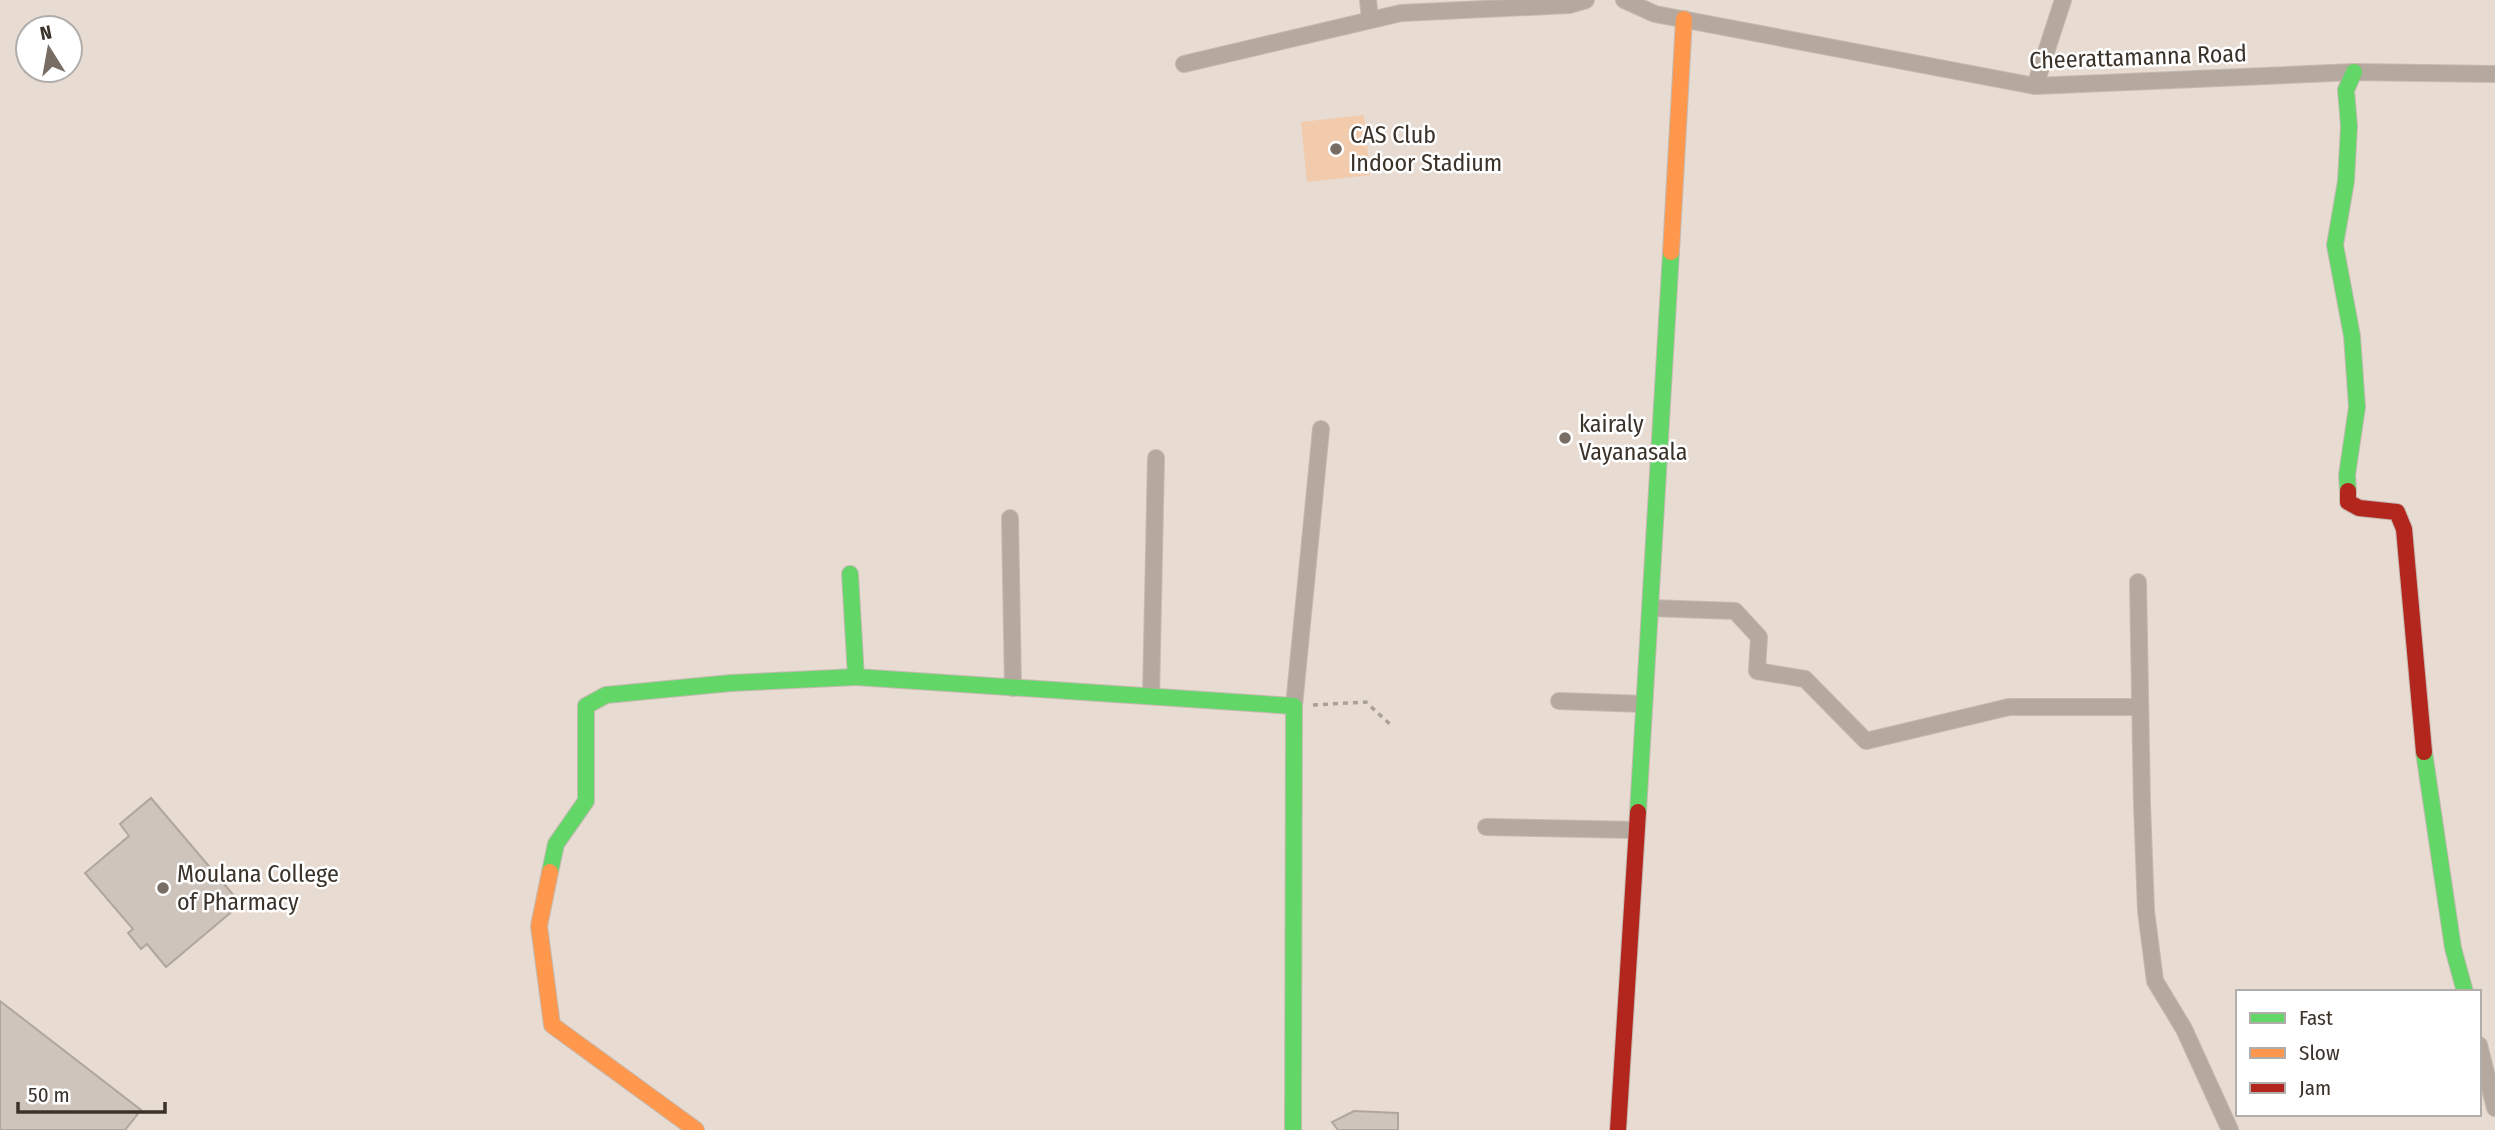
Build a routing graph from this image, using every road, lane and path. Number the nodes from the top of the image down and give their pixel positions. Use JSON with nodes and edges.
{"nodes":[{"id":1,"x":1368,"y":0,"type":"edge"},
{"id":2,"x":1586,"y":0,"type":"edge"},
{"id":3,"x":1624,"y":0,"type":"edge"},
{"id":4,"x":2063,"y":0,"type":"edge"},
{"id":5,"x":1370,"y":19,"type":"junction"},
{"id":6,"x":1684,"y":19,"type":"junction"},
{"id":7,"x":1184,"y":64,"type":"dead end"},
{"id":8,"x":2354,"y":72,"type":"junction"},
{"id":9,"x":2495,"y":74,"type":"edge"},
{"id":10,"x":2035,"y":86,"type":"junction"},
{"id":11,"x":1321,"y":429,"type":"dead end"},
{"id":12,"x":1156,"y":458,"type":"dead end"},
{"id":13,"x":1010,"y":518,"type":"dead end"},
{"id":14,"x":850,"y":574,"type":"dead end"},
{"id":15,"x":2138,"y":582,"type":"dead end"},
{"id":16,"x":1650,"y":608,"type":"junction"},
{"id":17,"x":856,"y":677,"type":"junction"},
{"id":18,"x":1013,"y":688,"type":"junction"},
{"id":19,"x":1151,"y":696,"type":"junction"},
{"id":20,"x":1559,"y":701,"type":"dead end"},
{"id":21,"x":1644,"y":704,"type":"junction"},
{"id":22,"x":1294,"y":706,"type":"junction"},
{"id":23,"x":2140,"y":707,"type":"junction"},
{"id":24,"x":1393,"y":727,"type":"dead end"},
{"id":25,"x":1486,"y":827,"type":"dead end"},
{"id":26,"x":1636,"y":830,"type":"junction"},
{"id":27,"x":2464,"y":990,"type":"edge"},
{"id":28,"x":2481,"y":1053,"type":"edge"},
{"id":29,"x":2495,"y":1108,"type":"edge"},
{"id":30,"x":696,"y":1130,"type":"edge"},
{"id":31,"x":1293,"y":1130,"type":"edge"},
{"id":32,"x":1618,"y":1130,"type":"edge"},
{"id":33,"x":2230,"y":1130,"type":"edge"}],
"edges":[{"from":1,"to":5,"type":"street"},
{"from":2,"to":5,"type":"street"},
{"from":3,"to":6,"type":"street","name":"Cheerattamanna Road"},
{"from":4,"to":10,"type":"street"},
{"from":5,"to":7,"type":"street"},
{"from":6,"to":10,"type":"street","name":"Cheerattamanna Road"},
{"from":6,"to":16,"type":"street"},
{"from":8,"to":9,"type":"street","name":"Cheerattamanna Road"},
{"from":8,"to":10,"type":"street","name":"Cheerattamanna Road"},
{"from":8,"to":27,"type":"street"},
{"from":11,"to":22,"type":"street"},
{"from":12,"to":19,"type":"street"},
{"from":13,"to":18,"type":"street"},
{"from":14,"to":17,"type":"street"},
{"from":15,"to":23,"type":"street"},
{"from":16,"to":21,"type":"street"},
{"from":16,"to":23,"type":"street"},
{"from":17,"to":18,"type":"street"},
{"from":17,"to":30,"type":"street"},
{"from":18,"to":19,"type":"street"},
{"from":19,"to":22,"type":"street"},
{"from":20,"to":21,"type":"street"},
{"from":21,"to":26,"type":"street"},
{"from":22,"to":24,"type":"path"},
{"from":22,"to":31,"type":"street"},
{"from":23,"to":33,"type":"street"},
{"from":25,"to":26,"type":"street"},
{"from":26,"to":32,"type":"street"},
{"from":28,"to":29,"type":"street"}]}
